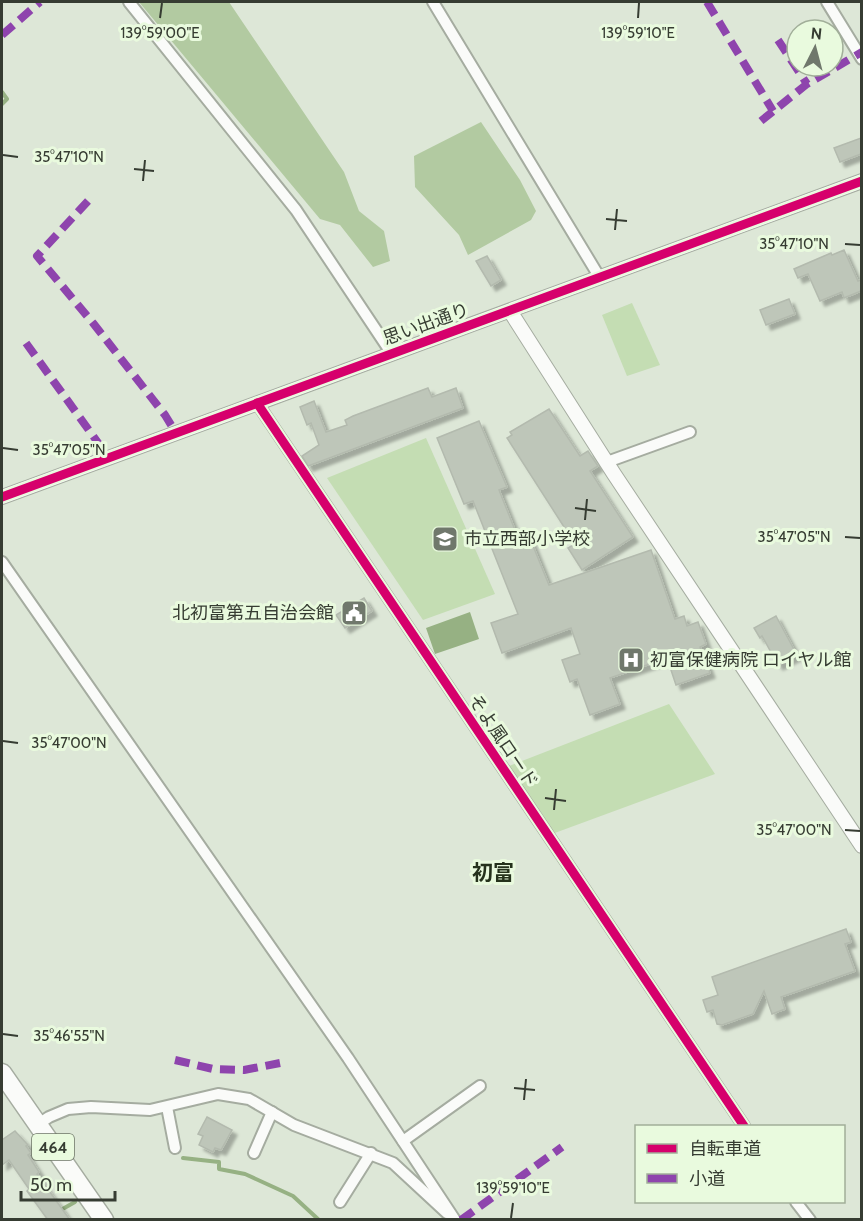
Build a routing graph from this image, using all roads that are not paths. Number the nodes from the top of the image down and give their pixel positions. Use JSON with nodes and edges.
{"nodes":[{"id":1,"x":129,"y":2,"type":"edge"},
{"id":2,"x":433,"y":2,"type":"edge"},
{"id":3,"x":827,"y":2,"type":"edge"},
{"id":4,"x":861,"y":59,"type":"edge"},
{"id":5,"x":861,"y":181,"type":"edge"},
{"id":6,"x":600,"y":278,"type":"junction"},
{"id":7,"x":510,"y":311,"type":"junction"},
{"id":8,"x":392,"y":354,"type":"junction"},
{"id":9,"x":257,"y":403,"type":"junction"},
{"id":10,"x":690,"y":432,"type":"dead end"},
{"id":11,"x":607,"y":462,"type":"junction"},
{"id":12,"x":2,"y":497,"type":"edge"},
{"id":13,"x":2,"y":562,"type":"edge"},
{"id":14,"x":861,"y":846,"type":"edge"},
{"id":15,"x":5,"y":1084,"type":"edge"},
{"id":16,"x":480,"y":1086,"type":"dead end"},
{"id":17,"x":167,"y":1107,"type":"junction"},
{"id":18,"x":272,"y":1112,"type":"junction"},
{"id":19,"x":38,"y":1125,"type":"junction"},
{"id":20,"x":743,"y":1125,"type":"edge"},
{"id":21,"x":403,"y":1141,"type":"junction"},
{"id":22,"x":175,"y":1148,"type":"dead end"},
{"id":23,"x":254,"y":1153,"type":"dead end"},
{"id":24,"x":371,"y":1153,"type":"junction"},
{"id":25,"x":340,"y":1202,"type":"dead end"},
{"id":26,"x":797,"y":1203,"type":"edge"},
{"id":27,"x":104,"y":1220,"type":"edge"},
{"id":28,"x":454,"y":1220,"type":"edge"},
{"id":29,"x":810,"y":1220,"type":"edge"}],
"edges":[{"from":1,"to":8,"type":"street"},
{"from":2,"to":6,"type":"street"},
{"from":3,"to":4,"type":"street"},
{"from":5,"to":6,"type":"street","name":"思い出通り"},
{"from":6,"to":7,"type":"street","name":"思い出通り"},
{"from":7,"to":8,"type":"street","name":"思い出通り"},
{"from":7,"to":11,"type":"street"},
{"from":8,"to":9,"type":"street","name":"思い出通り"},
{"from":9,"to":12,"type":"street","name":"思い出通り"},
{"from":9,"to":20,"type":"street","name":"そよ風ロード"},
{"from":10,"to":11,"type":"street"},
{"from":11,"to":14,"type":"street"},
{"from":13,"to":21,"type":"street"},
{"from":15,"to":19,"type":"highway","number":"464"},
{"from":16,"to":21,"type":"street"},
{"from":17,"to":18,"type":"street"},
{"from":17,"to":19,"type":"street"},
{"from":17,"to":22,"type":"street"},
{"from":18,"to":23,"type":"street"},
{"from":18,"to":24,"type":"street"},
{"from":19,"to":27,"type":"highway","number":"464"},
{"from":21,"to":28,"type":"street"},
{"from":24,"to":25,"type":"street"},
{"from":24,"to":28,"type":"street"},
{"from":26,"to":29,"type":"street"}]}
